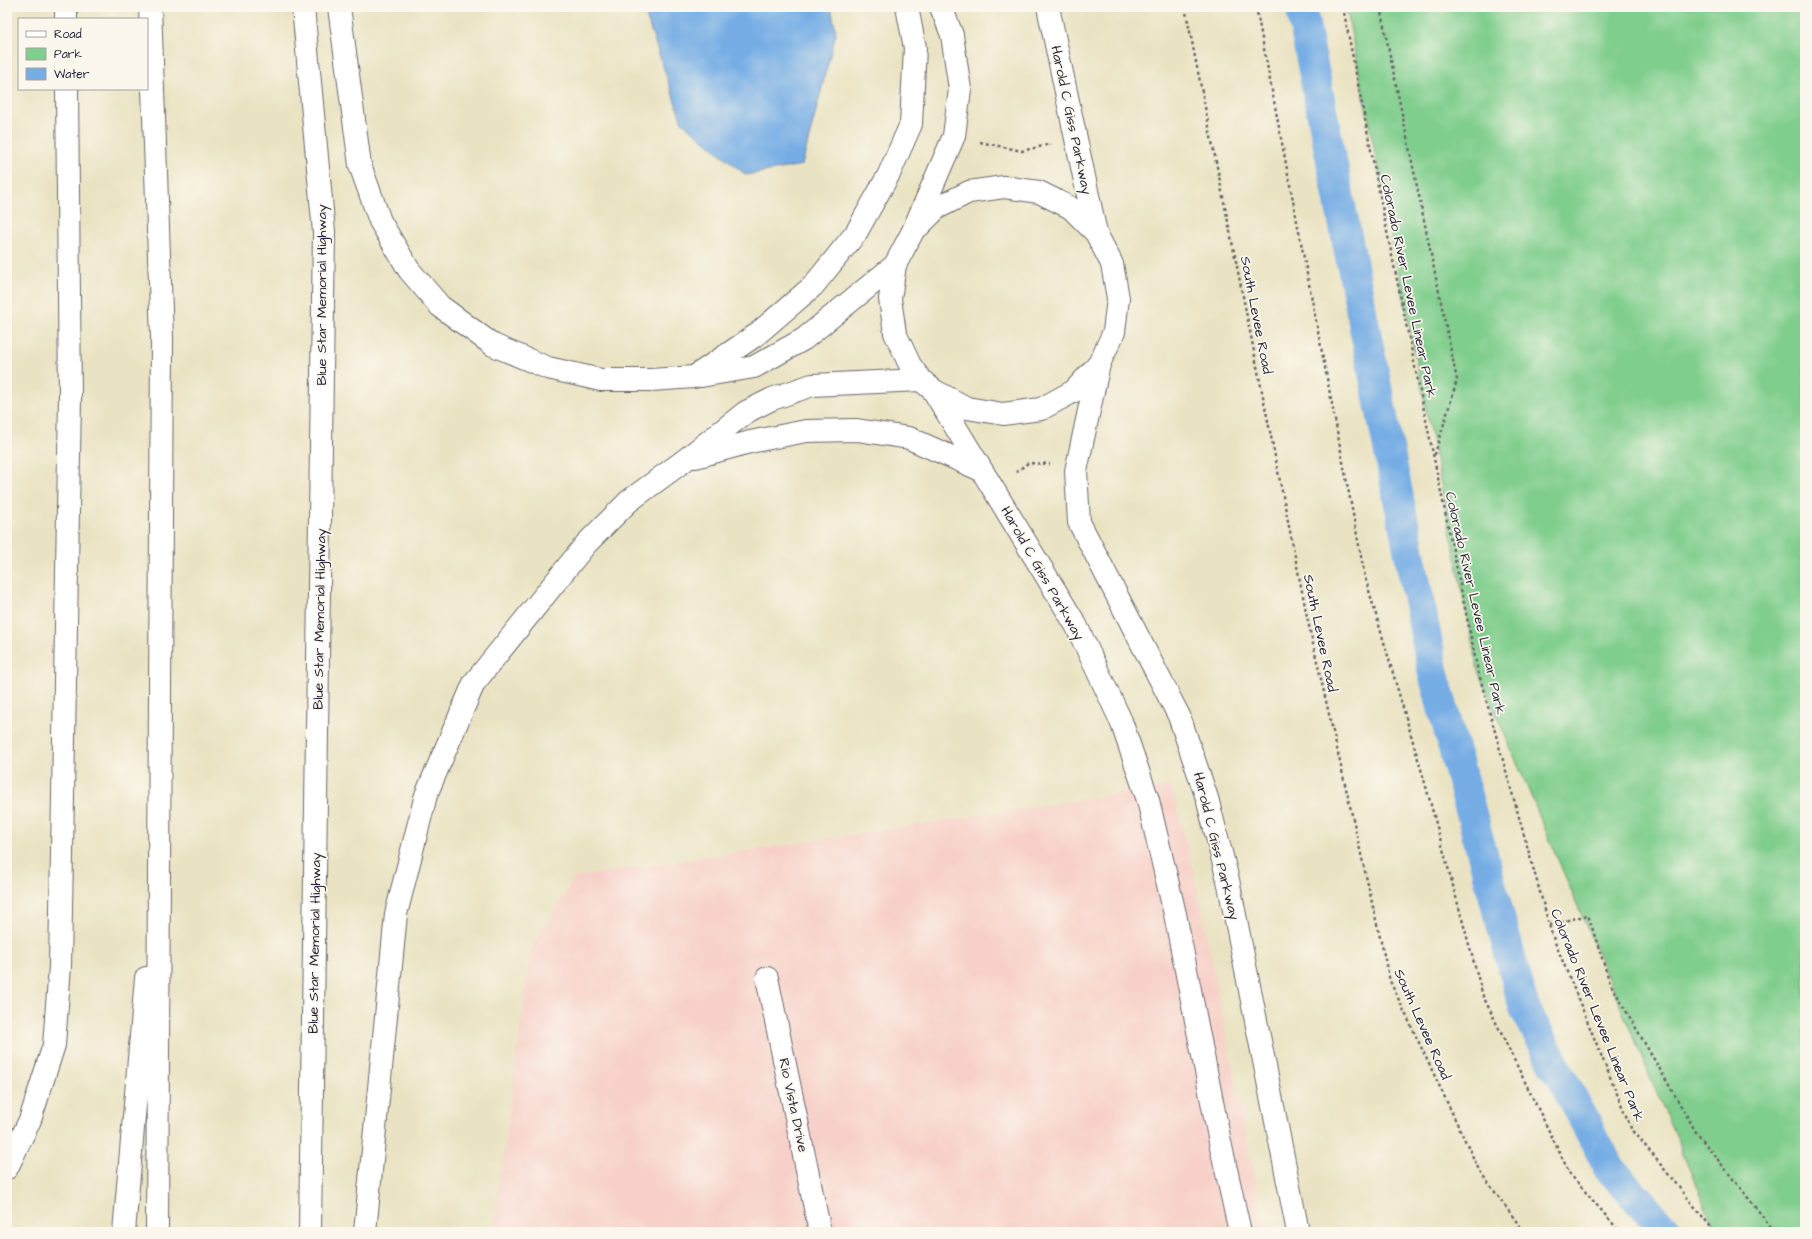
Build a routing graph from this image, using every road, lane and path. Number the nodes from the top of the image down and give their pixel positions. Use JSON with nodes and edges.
{"nodes":[{"id":1,"x":66,"y":7,"type":"edge"},
{"id":2,"x":150,"y":7,"type":"edge"},
{"id":3,"x":303,"y":7,"type":"edge"},
{"id":4,"x":339,"y":7,"type":"edge"},
{"id":5,"x":907,"y":7,"type":"edge"},
{"id":6,"x":941,"y":7,"type":"edge"},
{"id":7,"x":1048,"y":7,"type":"edge"},
{"id":8,"x":1185,"y":7,"type":"edge"},
{"id":9,"x":1256,"y":7,"type":"edge"},
{"id":10,"x":1343,"y":7,"type":"edge"},
{"id":11,"x":1380,"y":7,"type":"edge"},
{"id":12,"x":66,"y":18,"type":"edge"},
{"id":13,"x":67,"y":90,"type":"edge"},
{"id":14,"x":979,"y":142,"type":"dead end"},
{"id":15,"x":1056,"y":143,"type":"dead end"},
{"id":16,"x":912,"y":233,"type":"junction"},
{"id":17,"x":1096,"y":233,"type":"junction"},
{"id":18,"x":896,"y":265,"type":"junction"},
{"id":19,"x":1099,"y":364,"type":"junction"},
{"id":20,"x":694,"y":377,"type":"junction"},
{"id":21,"x":927,"y":385,"type":"junction"},
{"id":22,"x":1434,"y":459,"type":"junction"},
{"id":23,"x":685,"y":460,"type":"junction"},
{"id":24,"x":1052,"y":464,"type":"dead end"},
{"id":25,"x":981,"y":470,"type":"junction"},
{"id":26,"x":1016,"y":472,"type":"dead end"},
{"id":27,"x":160,"y":809,"type":"junction"},
{"id":28,"x":1549,"y":925,"type":"junction"},
{"id":29,"x":767,"y":978,"type":"dead end"},
{"id":30,"x":7,"y":1168,"type":"edge"},
{"id":31,"x":124,"y":1232,"type":"edge"},
{"id":32,"x":157,"y":1232,"type":"edge"},
{"id":33,"x":310,"y":1232,"type":"edge"},
{"id":34,"x":366,"y":1232,"type":"edge"},
{"id":35,"x":820,"y":1232,"type":"edge"},
{"id":36,"x":1240,"y":1232,"type":"edge"},
{"id":37,"x":1298,"y":1232,"type":"edge"},
{"id":38,"x":1524,"y":1232,"type":"edge"},
{"id":39,"x":1620,"y":1232,"type":"edge"},
{"id":40,"x":1715,"y":1232,"type":"edge"},
{"id":41,"x":1775,"y":1232,"type":"edge"}],
"edges":[{"from":1,"to":12,"type":"main road"},
{"from":2,"to":27,"type":"main road"},
{"from":3,"to":33,"type":"main road","name":"Blue Star Memorial Highway"},
{"from":4,"to":20,"type":"main road"},
{"from":5,"to":20,"type":"main road"},
{"from":6,"to":16,"type":"main road","name":"Harold C Giss Parkway"},
{"from":7,"to":17,"type":"main road","name":"Harold C Giss Parkway"},
{"from":8,"to":38,"type":"path","name":"South Levee Road"},
{"from":9,"to":39,"type":"path"},
{"from":10,"to":22,"type":"path","name":"Colorado River Levee Linear Park"},
{"from":11,"to":22,"type":"path"},
{"from":13,"to":30,"type":"main road"},
{"from":14,"to":15,"type":"path"},
{"from":16,"to":17,"type":"main road","name":"Harold C Giss Parkway"},
{"from":16,"to":18,"type":"main road","name":"Harold C Giss Parkway"},
{"from":17,"to":19,"type":"main road","name":"Harold C Giss Parkway"},
{"from":18,"to":20,"type":"main road"},
{"from":18,"to":21,"type":"main road","name":"Harold C Giss Parkway"},
{"from":19,"to":21,"type":"main road","name":"Harold C Giss Parkway"},
{"from":19,"to":37,"type":"main road","name":"Harold C Giss Parkway"},
{"from":21,"to":23,"type":"main road"},
{"from":21,"to":25,"type":"main road","name":"Harold C Giss Parkway"},
{"from":22,"to":28,"type":"path","name":"Colorado River Levee Linear Park"},
{"from":23,"to":25,"type":"main road"},
{"from":23,"to":34,"type":"main road"},
{"from":24,"to":26,"type":"path"},
{"from":25,"to":36,"type":"main road","name":"Harold C Giss Parkway"},
{"from":27,"to":31,"type":"main road"},
{"from":27,"to":32,"type":"main road"},
{"from":28,"to":40,"type":"path","name":"Colorado River Levee Linear Park"},
{"from":28,"to":41,"type":"path"},
{"from":29,"to":35,"type":"main road","name":"Rio Vista Drive"}]}
